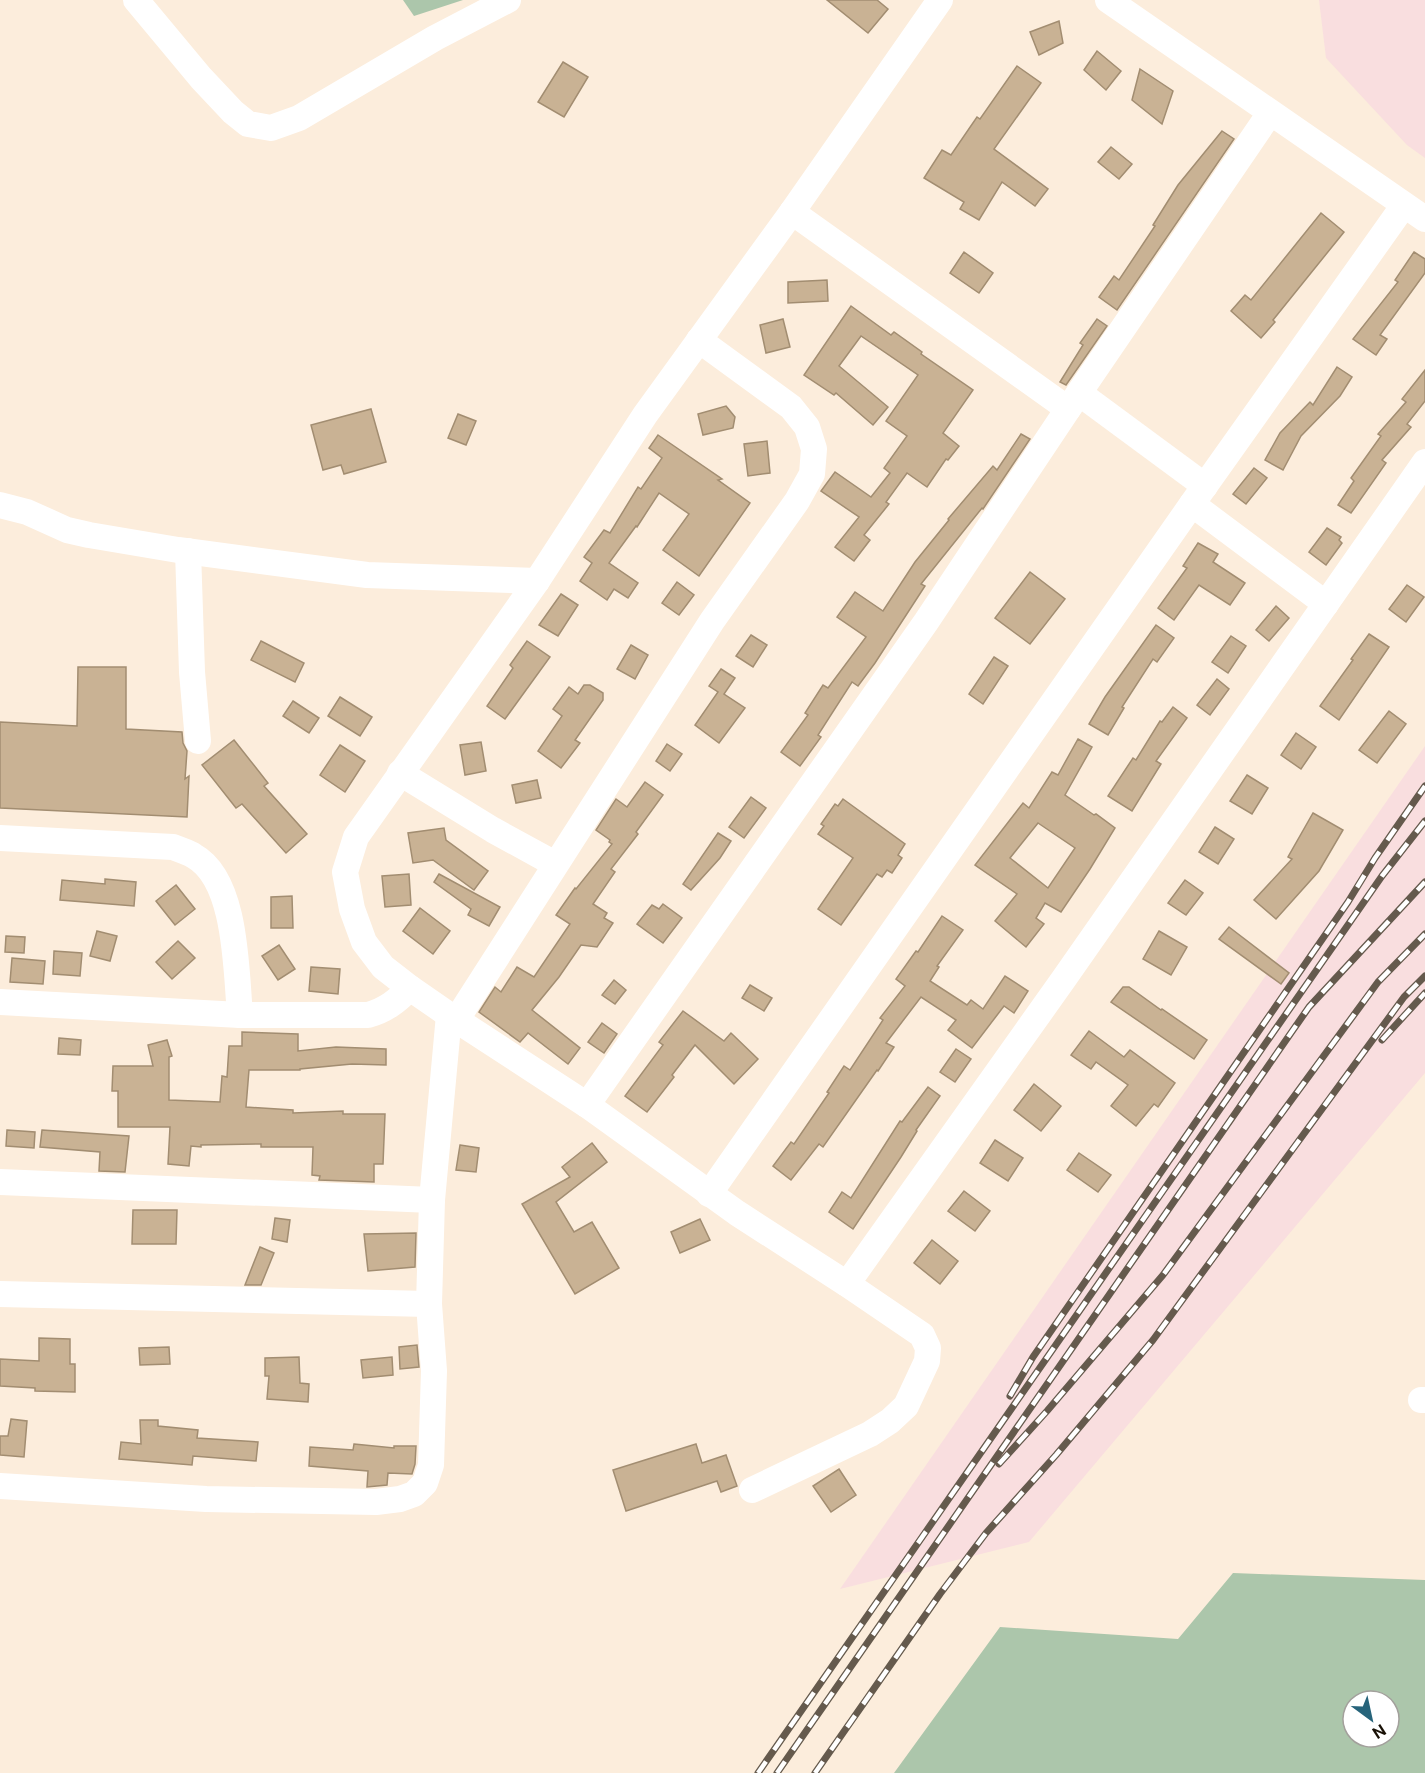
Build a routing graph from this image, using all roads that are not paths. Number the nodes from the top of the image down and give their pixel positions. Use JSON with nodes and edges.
{"nodes":[{"id":1,"x":136,"y":0,"type":"edge"},
{"id":2,"x":508,"y":0,"type":"edge"},
{"id":3,"x":940,"y":0,"type":"edge"},
{"id":4,"x":1108,"y":0,"type":"edge"},
{"id":5,"x":1270,"y":113,"type":"junction"},
{"id":6,"x":1404,"y":205,"type":"junction"},
{"id":7,"x":792,"y":213,"type":"junction"},
{"id":8,"x":1425,"y":219,"type":"edge"},
{"id":9,"x":699,"y":340,"type":"junction"},
{"id":10,"x":1073,"y":401,"type":"junction"},
{"id":11,"x":1425,"y":462,"type":"edge"},
{"id":12,"x":1198,"y":495,"type":"junction"},
{"id":13,"x":0,"y":506,"type":"edge"},
{"id":14,"x":188,"y":551,"type":"junction"},
{"id":15,"x":537,"y":580,"type":"junction"},
{"id":16,"x":1326,"y":604,"type":"junction"},
{"id":17,"x":198,"y":741,"type":"dead end"},
{"id":18,"x":400,"y":773,"type":"junction"},
{"id":19,"x":0,"y":838,"type":"edge"},
{"id":20,"x":555,"y":864,"type":"junction"},
{"id":21,"x":410,"y":988,"type":"junction"},
{"id":22,"x":0,"y":1002,"type":"edge"},
{"id":23,"x":240,"y":1015,"type":"junction"},
{"id":24,"x":453,"y":1017,"type":"junction"},
{"id":25,"x":587,"y":1105,"type":"junction"},
{"id":26,"x":0,"y":1182,"type":"edge"},
{"id":27,"x":709,"y":1194,"type":"junction"},
{"id":28,"x":432,"y":1200,"type":"junction"},
{"id":29,"x":847,"y":1284,"type":"junction"},
{"id":30,"x":0,"y":1294,"type":"edge"},
{"id":31,"x":429,"y":1304,"type":"junction"},
{"id":32,"x":0,"y":1486,"type":"edge"},
{"id":33,"x":753,"y":1490,"type":"dead end"}],
"edges":[{"from":1,"to":2,"type":"street"},
{"from":3,"to":7,"type":"street"},
{"from":4,"to":5,"type":"street"},
{"from":5,"to":6,"type":"street"},
{"from":5,"to":10,"type":"street"},
{"from":6,"to":8,"type":"street"},
{"from":6,"to":12,"type":"street"},
{"from":7,"to":9,"type":"street"},
{"from":7,"to":10,"type":"street"},
{"from":9,"to":15,"type":"street"},
{"from":9,"to":20,"type":"street"},
{"from":10,"to":12,"type":"street"},
{"from":10,"to":25,"type":"street"},
{"from":11,"to":16,"type":"street"},
{"from":12,"to":16,"type":"street"},
{"from":12,"to":27,"type":"street"},
{"from":13,"to":14,"type":"street"},
{"from":14,"to":15,"type":"street"},
{"from":14,"to":17,"type":"street"},
{"from":15,"to":18,"type":"street"},
{"from":16,"to":29,"type":"street"},
{"from":18,"to":20,"type":"street"},
{"from":18,"to":21,"type":"street"},
{"from":19,"to":23,"type":"street"},
{"from":20,"to":24,"type":"street"},
{"from":21,"to":23,"type":"street"},
{"from":21,"to":24,"type":"street"},
{"from":22,"to":23,"type":"street"},
{"from":24,"to":25,"type":"street"},
{"from":24,"to":28,"type":"street"},
{"from":25,"to":27,"type":"street"},
{"from":26,"to":28,"type":"street"},
{"from":27,"to":29,"type":"street"},
{"from":28,"to":31,"type":"street"},
{"from":29,"to":33,"type":"street"},
{"from":30,"to":31,"type":"street"},
{"from":31,"to":32,"type":"street"}]}
